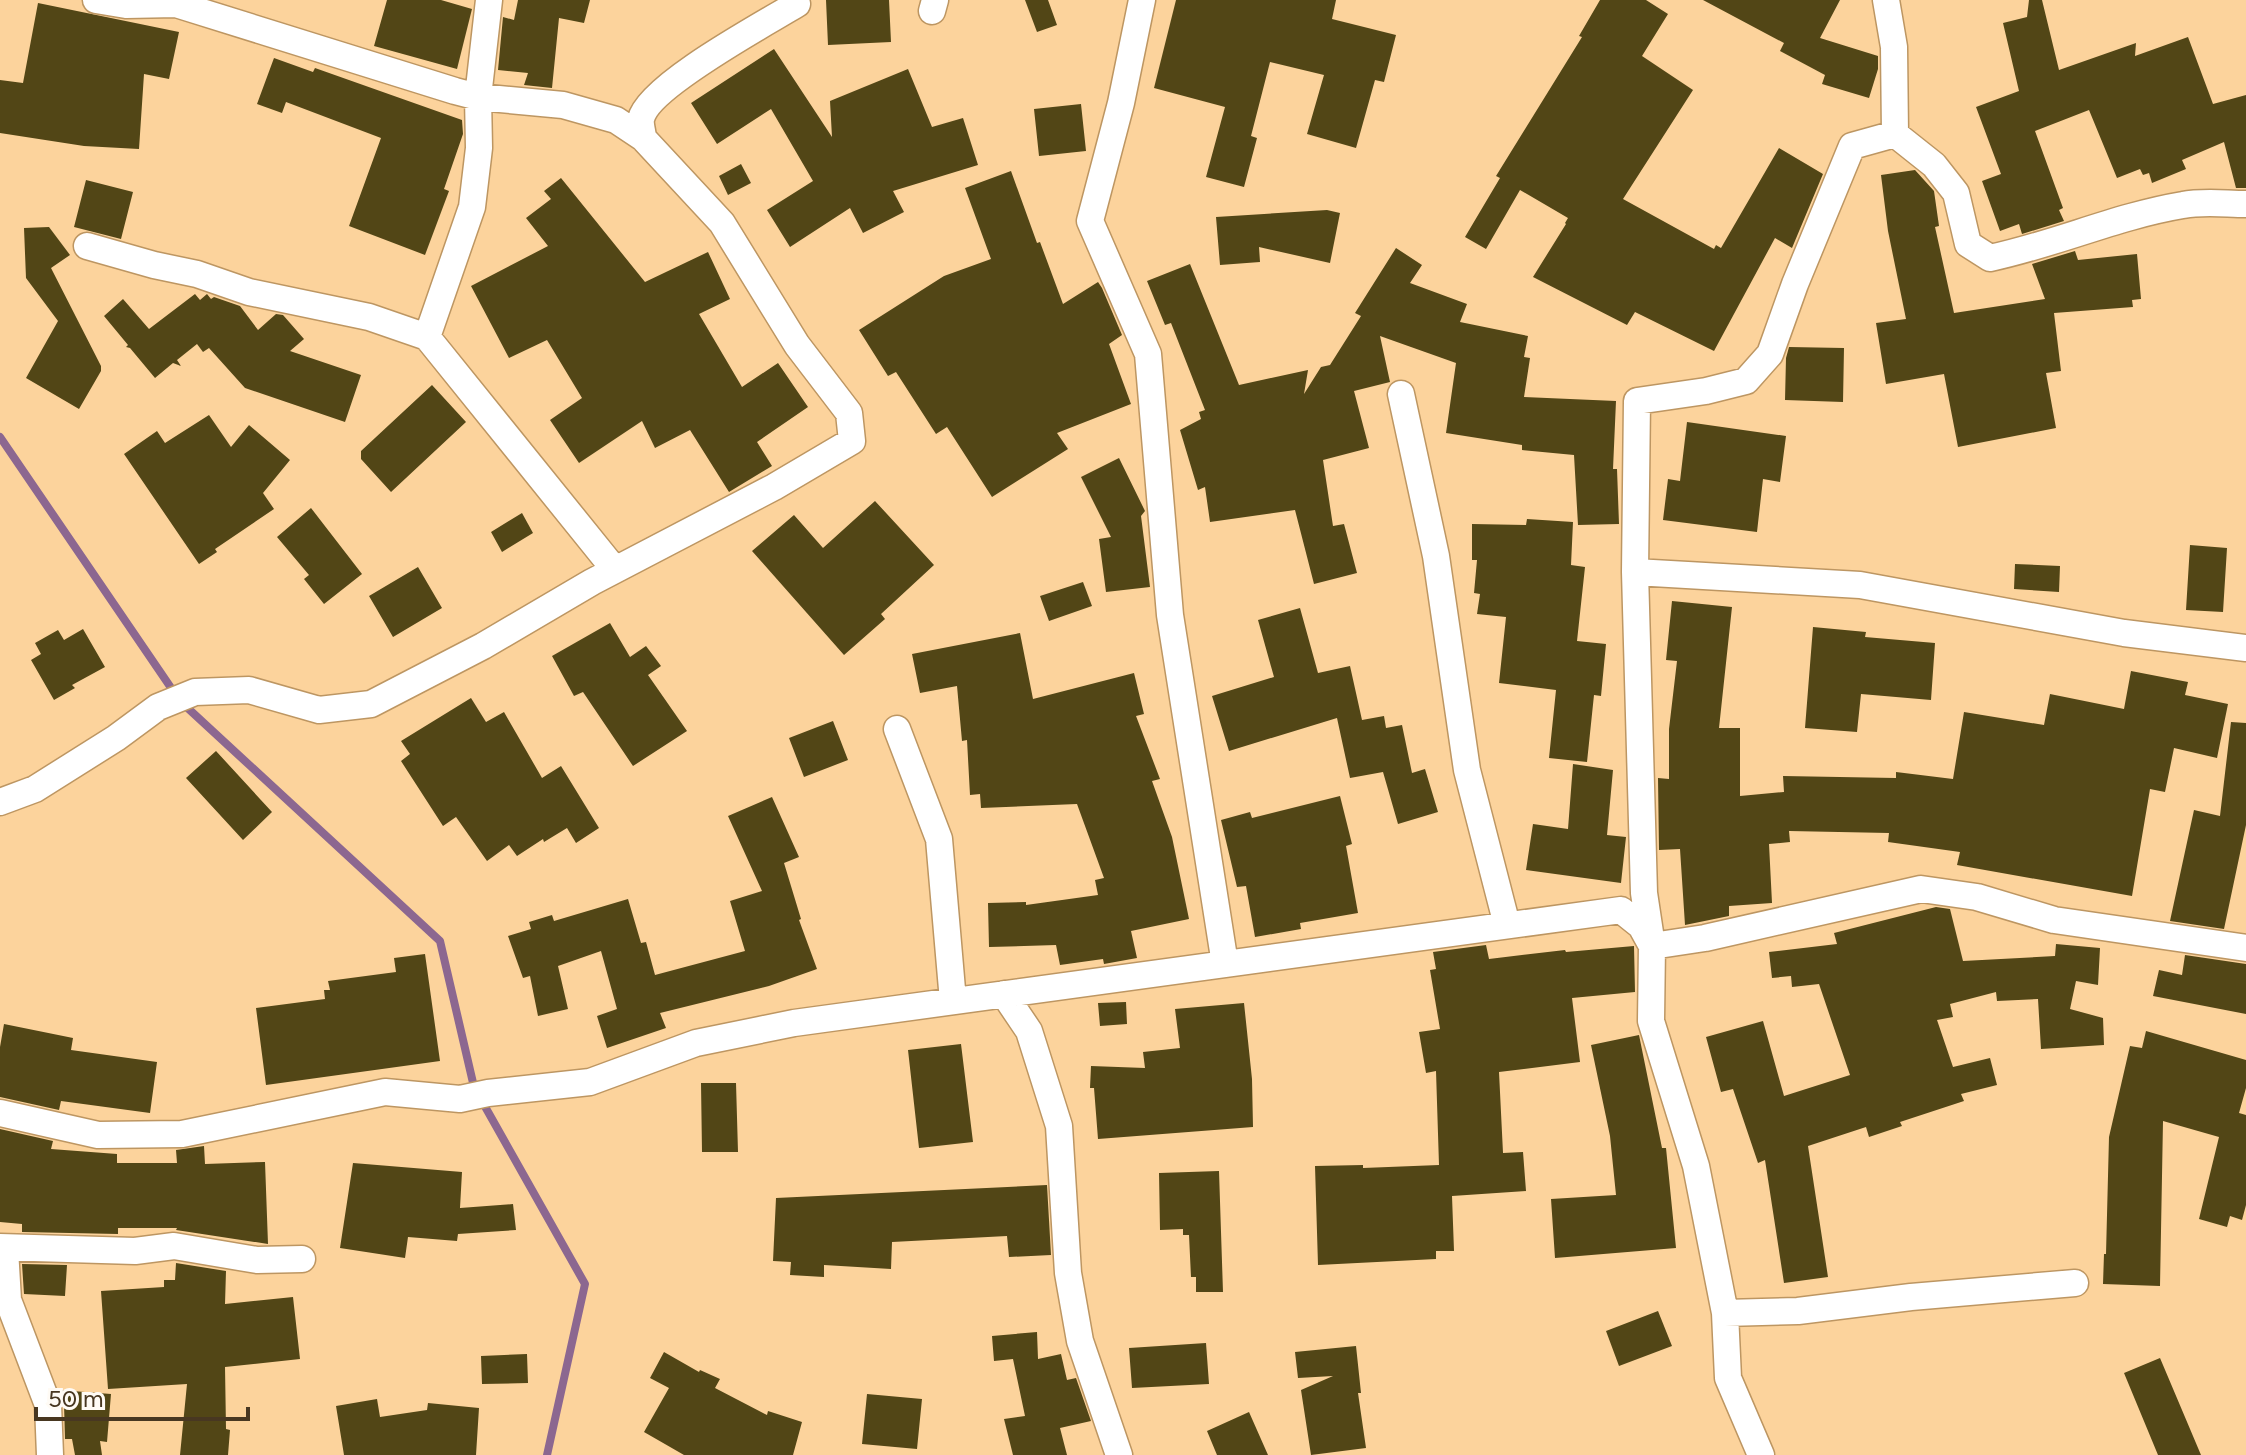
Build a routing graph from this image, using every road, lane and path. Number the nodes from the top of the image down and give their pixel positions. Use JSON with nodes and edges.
{"nodes":[{"id":1,"x":96,"y":0,"type":"edge"},
{"id":2,"x":489,"y":0,"type":"edge"},
{"id":3,"x":1142,"y":0,"type":"edge"},
{"id":4,"x":1886,"y":0,"type":"edge"},
{"id":5,"x":797,"y":4,"type":"dead end"},
{"id":6,"x":478,"y":97,"type":"junction"},
{"id":7,"x":1895,"y":134,"type":"junction"},
{"id":8,"x":643,"y":138,"type":"junction"},
{"id":9,"x":2246,"y":204,"type":"edge"},
{"id":10,"x":87,"y":246,"type":"dead end"},
{"id":11,"x":427,"y":337,"type":"junction"},
{"id":12,"x":1401,"y":394,"type":"dead end"},
{"id":13,"x":615,"y":570,"type":"junction"},
{"id":14,"x":1635,"y":572,"type":"junction"},
{"id":15,"x":2246,"y":648,"type":"edge"},
{"id":16,"x":897,"y":729,"type":"dead end"},
{"id":17,"x":0,"y":802,"type":"edge"},
{"id":18,"x":1507,"y":925,"type":"junction"},
{"id":19,"x":1652,"y":946,"type":"junction"},
{"id":20,"x":2246,"y":948,"type":"edge"},
{"id":21,"x":1225,"y":964,"type":"junction"},
{"id":22,"x":1004,"y":994,"type":"junction"},
{"id":23,"x":953,"y":1001,"type":"junction"},
{"id":24,"x":0,"y":1113,"type":"edge"},
{"id":25,"x":3,"y":1248,"type":"edge"},
{"id":26,"x":302,"y":1259,"type":"dead end"},
{"id":27,"x":2075,"y":1283,"type":"dead end"},
{"id":28,"x":1725,"y":1313,"type":"junction"},
{"id":29,"x":50,"y":1455,"type":"edge"},
{"id":30,"x":1119,"y":1455,"type":"edge"},
{"id":31,"x":1761,"y":1455,"type":"edge"}],
"edges":[{"from":1,"to":6,"type":"street"},
{"from":2,"to":6,"type":"street"},
{"from":3,"to":21,"type":"street"},
{"from":4,"to":7,"type":"street"},
{"from":5,"to":8,"type":"street"},
{"from":6,"to":8,"type":"street"},
{"from":6,"to":11,"type":"street"},
{"from":7,"to":9,"type":"street"},
{"from":7,"to":14,"type":"street"},
{"from":8,"to":13,"type":"street"},
{"from":10,"to":11,"type":"street"},
{"from":11,"to":13,"type":"street"},
{"from":12,"to":18,"type":"street"},
{"from":13,"to":17,"type":"street"},
{"from":14,"to":15,"type":"street"},
{"from":14,"to":19,"type":"street"},
{"from":16,"to":23,"type":"street"},
{"from":18,"to":19,"type":"street"},
{"from":18,"to":21,"type":"street"},
{"from":19,"to":20,"type":"street"},
{"from":19,"to":28,"type":"street"},
{"from":21,"to":22,"type":"street"},
{"from":22,"to":23,"type":"street"},
{"from":22,"to":30,"type":"street"},
{"from":23,"to":24,"type":"street"},
{"from":25,"to":26,"type":"street"},
{"from":25,"to":29,"type":"street"},
{"from":27,"to":28,"type":"street"},
{"from":28,"to":31,"type":"street"}]}
